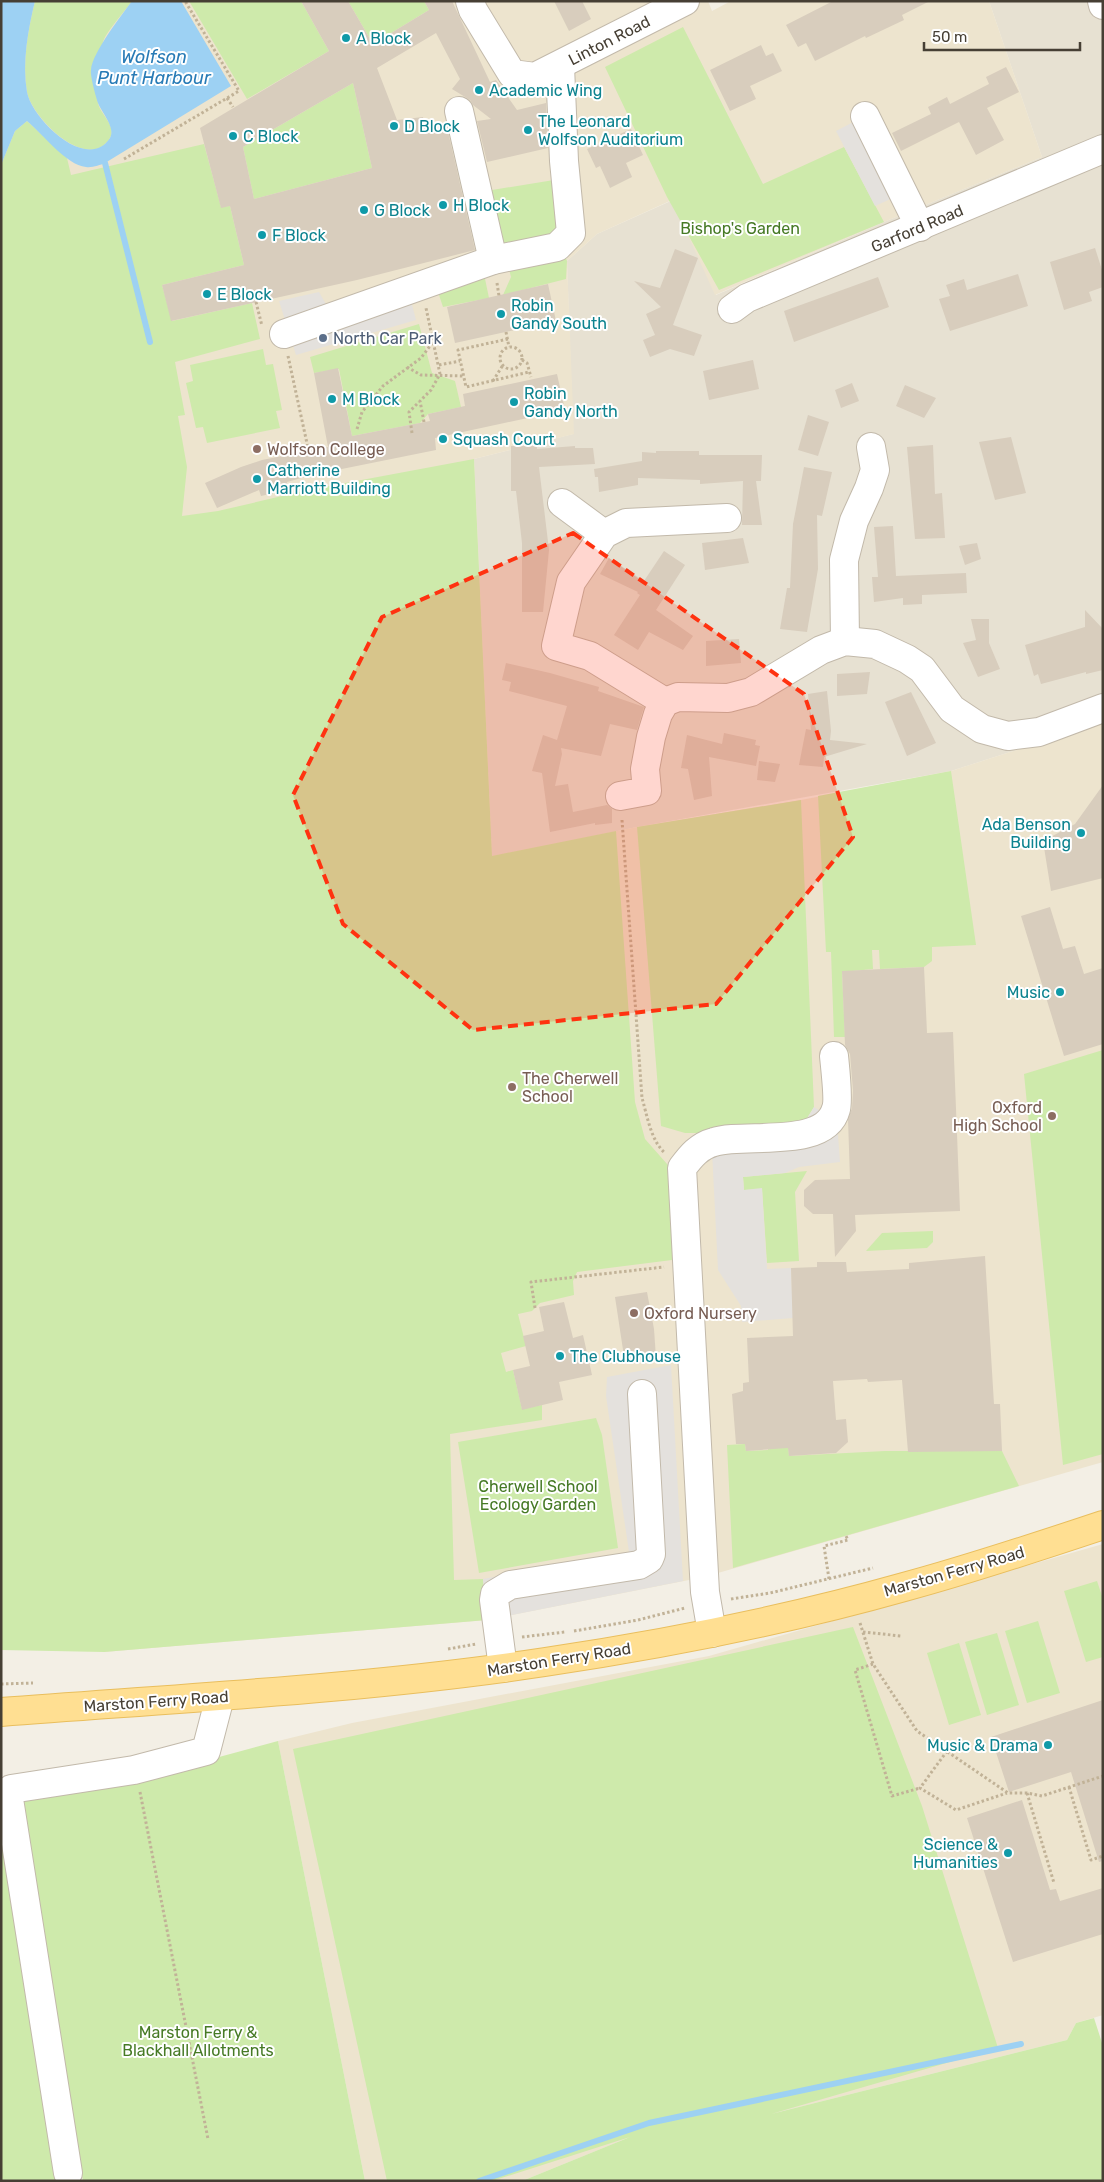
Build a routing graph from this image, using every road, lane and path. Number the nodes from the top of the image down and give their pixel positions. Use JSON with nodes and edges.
{"nodes":[{"id":1,"x":185,"y":1,"type":"edge"},
{"id":2,"x":470,"y":1,"type":"edge"},
{"id":3,"x":685,"y":1,"type":"edge"},
{"id":4,"x":560,"y":66,"type":"junction"},
{"id":5,"x":227,"y":98,"type":"junction"},
{"id":6,"x":233,"y":107,"type":"dead end"},
{"id":7,"x":459,"y":110,"type":"dead end"},
{"id":8,"x":865,"y":116,"type":"dead end"},
{"id":9,"x":1103,"y":149,"type":"edge"},
{"id":10,"x":124,"y":159,"type":"dead end"},
{"id":11,"x":920,"y":227,"type":"junction"},
{"id":12,"x":493,"y":260,"type":"junction"},
{"id":13,"x":421,"y":285,"type":"junction"},
{"id":14,"x":732,"y":309,"type":"dead end"},
{"id":15,"x":506,"y":332,"type":"dead end"},
{"id":16,"x":284,"y":334,"type":"joint"},
{"id":17,"x":508,"y":339,"type":"junction"},
{"id":18,"x":434,"y":341,"type":"junction"},
{"id":19,"x":509,"y":347,"type":"junction"},
{"id":20,"x":522,"y":360,"type":"junction"},
{"id":21,"x":460,"y":361,"type":"junction"},
{"id":22,"x":438,"y":365,"type":"junction"},
{"id":23,"x":503,"y":365,"type":"junction"},
{"id":24,"x":406,"y":367,"type":"junction"},
{"id":25,"x":529,"y":372,"type":"junction"},
{"id":26,"x":440,"y":374,"type":"junction"},
{"id":27,"x":464,"y":376,"type":"junction"},
{"id":28,"x":531,"y":377,"type":"dead end"},
{"id":29,"x":493,"y":380,"type":"junction"},
{"id":30,"x":420,"y":401,"type":"junction"},
{"id":31,"x":424,"y":422,"type":"dead end"},
{"id":32,"x":357,"y":430,"type":"dead end"},
{"id":33,"x":412,"y":433,"type":"dead end"},
{"id":34,"x":871,"y":447,"type":"dead end"},
{"id":35,"x":308,"y":448,"type":"dead end"},
{"id":36,"x":562,"y":504,"type":"dead end"},
{"id":37,"x":726,"y":518,"type":"dead end"},
{"id":38,"x":604,"y":534,"type":"junction"},
{"id":39,"x":845,"y":641,"type":"junction"},
{"id":40,"x":666,"y":702,"type":"junction"},
{"id":41,"x":1103,"y":708,"type":"edge"},
{"id":42,"x":620,"y":796,"type":"dead end"},
{"id":43,"x":624,"y":830,"type":"dead end"},
{"id":44,"x":834,"y":1056,"type":"dead end"},
{"id":45,"x":682,"y":1168,"type":"junction"},
{"id":46,"x":687,"y":1264,"type":"junction"},
{"id":47,"x":535,"y":1308,"type":"dead end"},
{"id":48,"x":642,"y":1394,"type":"dead end"},
{"id":49,"x":1103,"y":1525,"type":"edge"},
{"id":50,"x":846,"y":1536,"type":"dead end"},
{"id":51,"x":875,"y":1568,"type":"dead end"},
{"id":52,"x":830,"y":1579,"type":"junction"},
{"id":53,"x":706,"y":1603,"type":"junction"},
{"id":54,"x":858,"y":1615,"type":"dead end"},
{"id":55,"x":863,"y":1632,"type":"junction"},
{"id":56,"x":712,"y":1633,"type":"junction"},
{"id":57,"x":901,"y":1636,"type":"dead end"},
{"id":58,"x":500,"y":1640,"type":"junction"},
{"id":59,"x":446,"y":1649,"type":"dead end"},
{"id":60,"x":873,"y":1664,"type":"junction"},
{"id":61,"x":504,"y":1668,"type":"junction"},
{"id":62,"x":39,"y":1683,"type":"dead end"},
{"id":63,"x":1,"y":1684,"type":"edge"},
{"id":64,"x":220,"y":1697,"type":"junction"},
{"id":65,"x":1,"y":1712,"type":"edge"},
{"id":66,"x":947,"y":1751,"type":"junction"},
{"id":67,"x":134,"y":1770,"type":"junction"},
{"id":68,"x":1103,"y":1776,"type":"edge"},
{"id":69,"x":1069,"y":1787,"type":"junction"},
{"id":70,"x":920,"y":1788,"type":"junction"},
{"id":71,"x":1008,"y":1793,"type":"junction"},
{"id":72,"x":1027,"y":1793,"type":"junction"},
{"id":73,"x":1103,"y":1856,"type":"edge"},
{"id":74,"x":1054,"y":1883,"type":"dead end"},
{"id":75,"x":208,"y":2140,"type":"dead end"},
{"id":76,"x":68,"y":2173,"type":"dead end"}],
"edges":[{"from":1,"to":5,"type":"path"},
{"from":2,"to":4,"type":"street","name":"Linton Road"},
{"from":3,"to":4,"type":"street","name":"Linton Road"},
{"from":4,"to":12,"type":"street"},
{"from":5,"to":6,"type":"path"},
{"from":5,"to":10,"type":"path"},
{"from":7,"to":12,"type":"street"},
{"from":8,"to":11,"type":"street"},
{"from":9,"to":11,"type":"street","name":"Garford Road"},
{"from":11,"to":14,"type":"street","name":"Garford Road"},
{"from":12,"to":13,"type":"street"},
{"from":13,"to":16,"type":"street"},
{"from":13,"to":18,"type":"path"},
{"from":15,"to":17,"type":"path"},
{"from":16,"to":35,"type":"path"},
{"from":17,"to":19,"type":"path"},
{"from":17,"to":21,"type":"path"},
{"from":18,"to":22,"type":"path"},
{"from":18,"to":24,"type":"path"},
{"from":19,"to":20,"type":"path"},
{"from":19,"to":23,"type":"path"},
{"from":20,"to":23,"type":"path"},
{"from":20,"to":25,"type":"path"},
{"from":21,"to":22,"type":"path"},
{"from":21,"to":27,"type":"path"},
{"from":22,"to":26,"type":"path"},
{"from":23,"to":29,"type":"path"},
{"from":24,"to":26,"type":"path"},
{"from":24,"to":32,"type":"path"},
{"from":25,"to":28,"type":"path"},
{"from":25,"to":29,"type":"path"},
{"from":26,"to":27,"type":"path"},
{"from":26,"to":30,"type":"path"},
{"from":27,"to":29,"type":"path"},
{"from":30,"to":31,"type":"path"},
{"from":30,"to":33,"type":"path"},
{"from":34,"to":39,"type":"street"},
{"from":36,"to":38,"type":"street"},
{"from":37,"to":38,"type":"street"},
{"from":38,"to":40,"type":"street"},
{"from":39,"to":40,"type":"street"},
{"from":39,"to":41,"type":"street"},
{"from":40,"to":42,"type":"street"},
{"from":43,"to":45,"type":"path"},
{"from":44,"to":45,"type":"street"},
{"from":45,"to":46,"type":"street"},
{"from":46,"to":47,"type":"path"},
{"from":46,"to":53,"type":"street"},
{"from":48,"to":58,"type":"street"},
{"from":49,"to":56,"type":"main road","name":"Marston Ferry Road"},
{"from":50,"to":52,"type":"path"},
{"from":51,"to":52,"type":"path"},
{"from":52,"to":53,"type":"path"},
{"from":53,"to":56,"type":"street"},
{"from":53,"to":58,"type":"path"},
{"from":54,"to":55,"type":"path"},
{"from":55,"to":57,"type":"path"},
{"from":55,"to":60,"type":"path"},
{"from":56,"to":61,"type":"main road","name":"Marston Ferry Road"},
{"from":58,"to":59,"type":"path"},
{"from":58,"to":61,"type":"street"},
{"from":60,"to":66,"type":"path"},
{"from":60,"to":70,"type":"path"},
{"from":61,"to":64,"type":"main road","name":"Marston Ferry Road"},
{"from":62,"to":63,"type":"path"},
{"from":64,"to":65,"type":"main road","name":"Marston Ferry Road"},
{"from":64,"to":67,"type":"street"},
{"from":66,"to":70,"type":"path"},
{"from":66,"to":71,"type":"path"},
{"from":67,"to":75,"type":"path"},
{"from":67,"to":76,"type":"street"},
{"from":68,"to":69,"type":"path"},
{"from":69,"to":72,"type":"path"},
{"from":69,"to":73,"type":"path"},
{"from":70,"to":71,"type":"path"},
{"from":71,"to":72,"type":"path"},
{"from":72,"to":74,"type":"path"}]}
